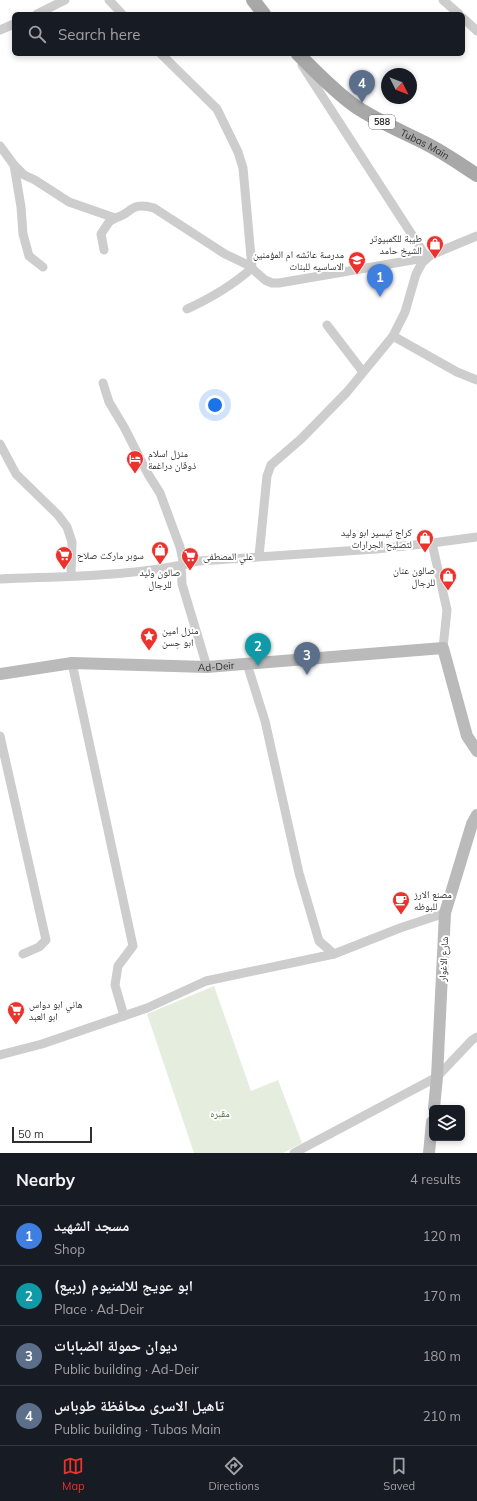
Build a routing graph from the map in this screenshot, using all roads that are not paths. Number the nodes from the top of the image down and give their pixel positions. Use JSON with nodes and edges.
{"nodes":[{"id":1,"x":65,"y":0,"type":"edge"},
{"id":2,"x":109,"y":0,"type":"edge"},
{"id":3,"x":253,"y":0,"type":"edge"},
{"id":4,"x":443,"y":0,"type":"edge"},
{"id":5,"x":41,"y":12,"type":"edge"},
{"id":6,"x":120,"y":12,"type":"edge"},
{"id":7,"x":262,"y":12,"type":"edge"},
{"id":8,"x":457,"y":12,"type":"edge"},
{"id":9,"x":465,"y":20,"type":"edge"},
{"id":10,"x":12,"y":25,"type":"edge"},
{"id":11,"x":0,"y":30,"type":"edge"},
{"id":12,"x":477,"y":31,"type":"edge"},
{"id":13,"x":163,"y":56,"type":"edge"},
{"id":14,"x":296,"y":56,"type":"edge"},
{"id":15,"x":300,"y":56,"type":"edge"},
{"id":16,"x":0,"y":146,"type":"edge"},
{"id":17,"x":14,"y":166,"type":"junction"},
{"id":18,"x":477,"y":176,"type":"edge"},
{"id":19,"x":115,"y":218,"type":"junction"},
{"id":20,"x":477,"y":236,"type":"edge"},
{"id":21,"x":104,"y":250,"type":"dead end"},
{"id":22,"x":427,"y":259,"type":"junction"},
{"id":23,"x":43,"y":267,"type":"dead end"},
{"id":24,"x":252,"y":268,"type":"junction"},
{"id":25,"x":187,"y":308,"type":"dead end"},
{"id":26,"x":327,"y":325,"type":"dead end"},
{"id":27,"x":393,"y":336,"type":"junction"},
{"id":28,"x":363,"y":372,"type":"junction"},
{"id":29,"x":477,"y":380,"type":"edge"},
{"id":30,"x":103,"y":383,"type":"dead end"},
{"id":31,"x":0,"y":444,"type":"edge"},
{"id":32,"x":477,"y":537,"type":"edge"},
{"id":33,"x":432,"y":543,"type":"junction"},
{"id":34,"x":259,"y":556,"type":"junction"},
{"id":35,"x":183,"y":565,"type":"junction"},
{"id":36,"x":71,"y":576,"type":"junction"},
{"id":37,"x":0,"y":579,"type":"edge"},
{"id":38,"x":443,"y":648,"type":"junction"},
{"id":39,"x":72,"y":663,"type":"junction"},
{"id":40,"x":247,"y":664,"type":"junction"},
{"id":41,"x":207,"y":667,"type":"junction"},
{"id":42,"x":0,"y":674,"type":"edge"},
{"id":43,"x":0,"y":736,"type":"edge"},
{"id":44,"x":477,"y":751,"type":"edge"},
{"id":45,"x":477,"y":815,"type":"edge"},
{"id":46,"x":445,"y":913,"type":"junction"},
{"id":47,"x":23,"y":954,"type":"dead end"},
{"id":48,"x":334,"y":954,"type":"junction"},
{"id":49,"x":124,"y":1016,"type":"junction"},
{"id":50,"x":477,"y":1037,"type":"edge"},
{"id":51,"x":0,"y":1055,"type":"edge"},
{"id":52,"x":437,"y":1077,"type":"junction"},
{"id":53,"x":434,"y":1105,"type":"edge"},
{"id":54,"x":430,"y":1141,"type":"edge"},
{"id":55,"x":294,"y":1153,"type":"edge"},
{"id":56,"x":429,"y":1153,"type":"edge"}],
"edges":[{"from":1,"to":5,"type":"street"},
{"from":2,"to":6,"type":"street"},
{"from":3,"to":7,"type":"main road"},
{"from":4,"to":8,"type":"street"},
{"from":9,"to":12,"type":"street"},
{"from":10,"to":11,"type":"street"},
{"from":13,"to":24,"type":"street"},
{"from":14,"to":22,"type":"street"},
{"from":15,"to":18,"type":"main road","name":"Tubas Main","number":"588"},
{"from":16,"to":17,"type":"street"},
{"from":17,"to":19,"type":"street"},
{"from":17,"to":23,"type":"street"},
{"from":19,"to":21,"type":"street"},
{"from":19,"to":24,"type":"street"},
{"from":20,"to":22,"type":"street"},
{"from":22,"to":24,"type":"street"},
{"from":22,"to":27,"type":"street"},
{"from":24,"to":25,"type":"street"},
{"from":26,"to":28,"type":"street"},
{"from":27,"to":28,"type":"street"},
{"from":27,"to":29,"type":"street"},
{"from":28,"to":34,"type":"street"},
{"from":30,"to":35,"type":"street"},
{"from":31,"to":36,"type":"street"},
{"from":32,"to":33,"type":"street"},
{"from":33,"to":34,"type":"street"},
{"from":33,"to":38,"type":"street"},
{"from":34,"to":35,"type":"street"},
{"from":35,"to":36,"type":"street"},
{"from":35,"to":41,"type":"street"},
{"from":36,"to":37,"type":"street"},
{"from":38,"to":40,"type":"street","name":"Ad-Deir"},
{"from":38,"to":44,"type":"street"},
{"from":39,"to":41,"type":"street","name":"Ad-Deir"},
{"from":39,"to":42,"type":"street","name":"Ad-Deir"},
{"from":39,"to":49,"type":"street"},
{"from":40,"to":41,"type":"street","name":"Ad-Deir"},
{"from":40,"to":48,"type":"street"},
{"from":43,"to":47,"type":"street"},
{"from":45,"to":46,"type":"street","name":"شارع الاغوار"},
{"from":46,"to":48,"type":"street"},
{"from":46,"to":52,"type":"street","name":"شارع الاغوار"},
{"from":48,"to":49,"type":"street"},
{"from":49,"to":51,"type":"street"},
{"from":50,"to":52,"type":"street"},
{"from":52,"to":53,"type":"street","name":"شارع الاغوار"},
{"from":52,"to":55,"type":"street"},
{"from":54,"to":56,"type":"street"}]}
